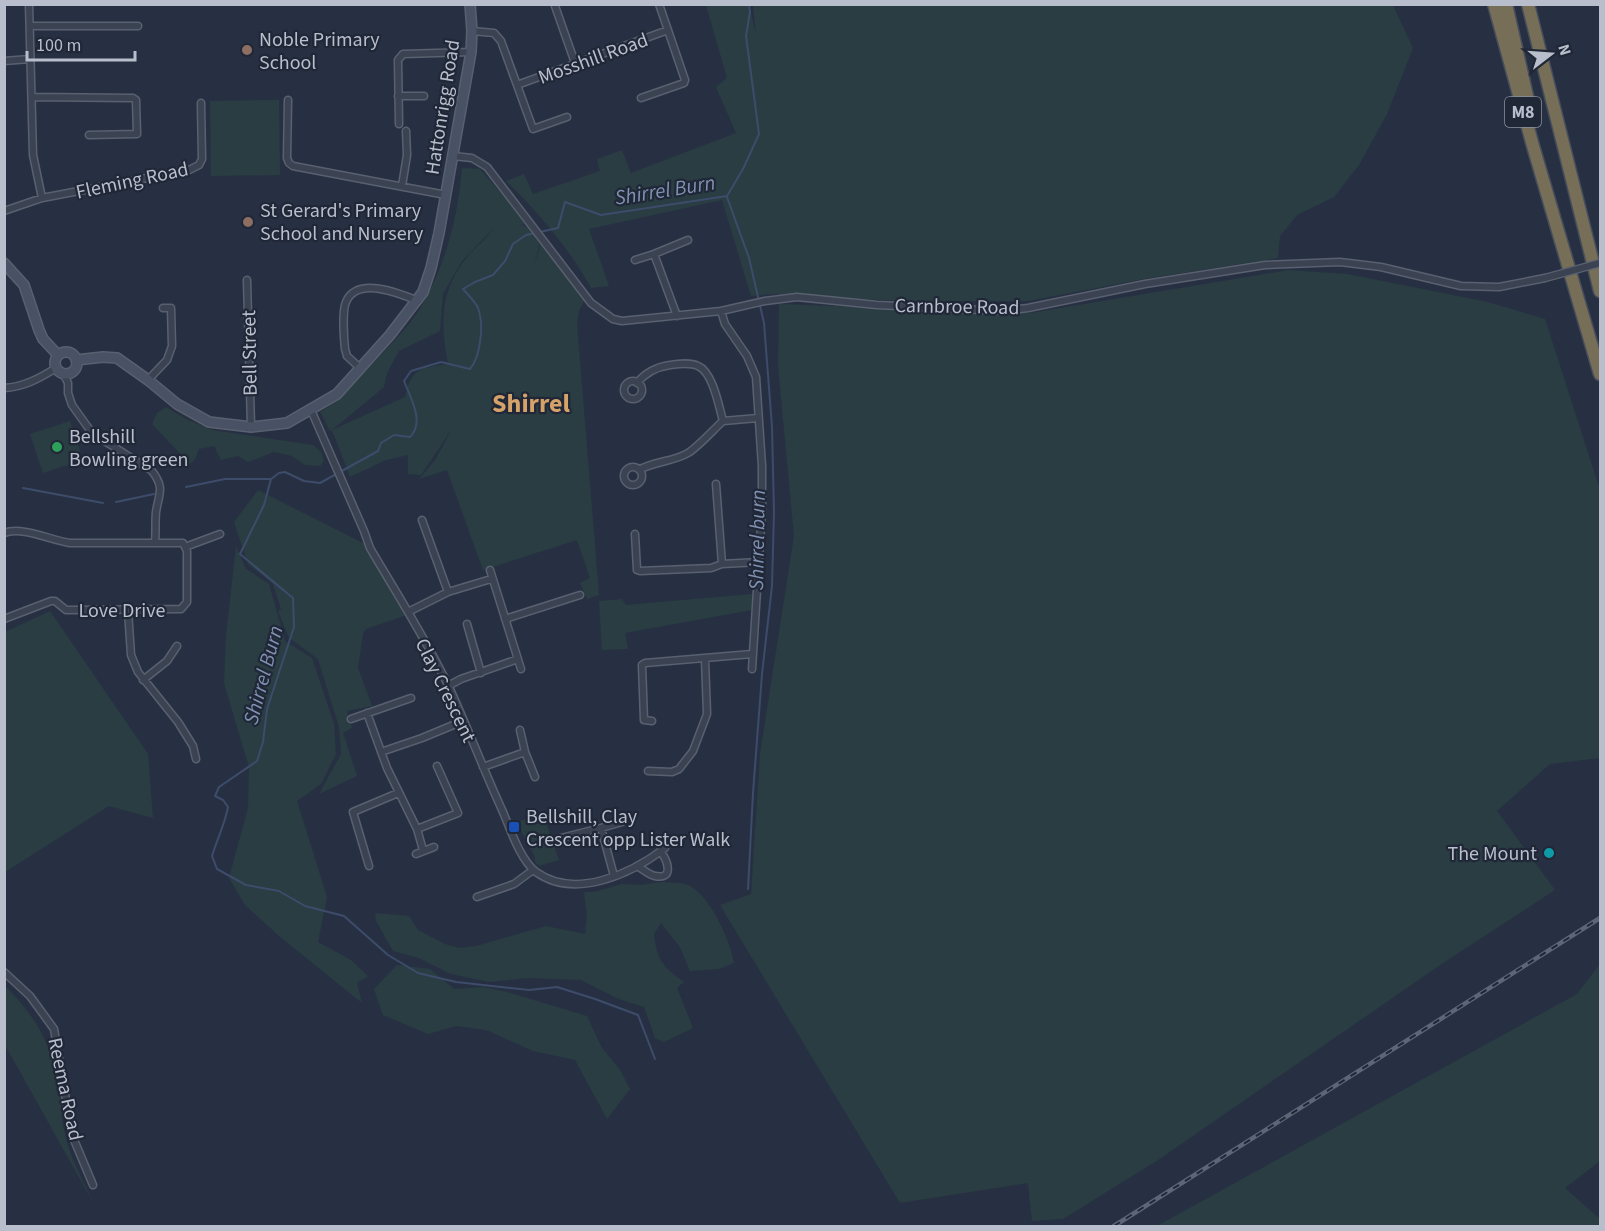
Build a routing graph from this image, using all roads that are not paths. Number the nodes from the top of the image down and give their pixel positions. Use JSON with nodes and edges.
{"nodes":[{"id":1,"x":29,"y":4,"type":"edge"},
{"id":2,"x":470,"y":4,"type":"edge"},
{"id":3,"x":659,"y":4,"type":"edge"},
{"id":4,"x":1494,"y":4,"type":"edge"},
{"id":5,"x":1506,"y":4,"type":"edge"},
{"id":6,"x":1528,"y":4,"type":"edge"},
{"id":7,"x":555,"y":6,"type":"dead end"},
{"id":8,"x":30,"y":26,"type":"junction"},
{"id":9,"x":138,"y":26,"type":"dead end"},
{"id":10,"x":669,"y":30,"type":"junction"},
{"id":11,"x":472,"y":31,"type":"junction"},
{"id":12,"x":471,"y":52,"type":"junction"},
{"id":13,"x":30,"y":59,"type":"junction"},
{"id":14,"x":4,"y":61,"type":"edge"},
{"id":15,"x":575,"y":63,"type":"junction"},
{"id":16,"x":517,"y":86,"type":"junction"},
{"id":17,"x":399,"y":96,"type":"junction"},
{"id":18,"x":424,"y":96,"type":"dead end"},
{"id":19,"x":33,"y":98,"type":"junction"},
{"id":20,"x":642,"y":98,"type":"dead end"},
{"id":21,"x":288,"y":100,"type":"dead end"},
{"id":22,"x":201,"y":104,"type":"dead end"},
{"id":23,"x":567,"y":117,"type":"dead end"},
{"id":24,"x":399,"y":124,"type":"dead end"},
{"id":25,"x":406,"y":131,"type":"dead end"},
{"id":26,"x":89,"y":135,"type":"dead end"},
{"id":27,"x":453,"y":156,"type":"junction"},
{"id":28,"x":402,"y":186,"type":"junction"},
{"id":29,"x":446,"y":195,"type":"junction"},
{"id":30,"x":42,"y":198,"type":"junction"},
{"id":31,"x":4,"y":211,"type":"edge"},
{"id":32,"x":1556,"y":218,"type":"junction"},
{"id":33,"x":688,"y":240,"type":"dead end"},
{"id":34,"x":654,"y":254,"type":"junction"},
{"id":35,"x":635,"y":260,"type":"dead end"},
{"id":36,"x":4,"y":263,"type":"edge"},
{"id":37,"x":1600,"y":263,"type":"edge"},
{"id":38,"x":247,"y":280,"type":"dead end"},
{"id":39,"x":1600,"y":291,"type":"edge"},
{"id":40,"x":418,"y":301,"type":"junction"},
{"id":41,"x":163,"y":308,"type":"dead end"},
{"id":42,"x":721,"y":311,"type":"junction"},
{"id":43,"x":677,"y":316,"type":"junction"},
{"id":44,"x":58,"y":355,"type":"junction"},
{"id":45,"x":76,"y":360,"type":"junction"},
{"id":46,"x":360,"y":368,"type":"junction"},
{"id":47,"x":60,"y":371,"type":"junction"},
{"id":48,"x":1600,"y":374,"type":"edge"},
{"id":49,"x":148,"y":380,"type":"junction"},
{"id":50,"x":638,"y":383,"type":"dead end"},
{"id":51,"x":4,"y":388,"type":"edge"},
{"id":52,"x":311,"y":410,"type":"junction"},
{"id":53,"x":758,"y":418,"type":"junction"},
{"id":54,"x":723,"y":421,"type":"junction"},
{"id":55,"x":251,"y":427,"type":"junction"},
{"id":56,"x":639,"y":470,"type":"dead end"},
{"id":57,"x":716,"y":484,"type":"dead end"},
{"id":58,"x":422,"y":520,"type":"dead end"},
{"id":59,"x":4,"y":533,"type":"edge"},
{"id":60,"x":220,"y":534,"type":"dead end"},
{"id":61,"x":635,"y":534,"type":"dead end"},
{"id":62,"x":155,"y":542,"type":"junction"},
{"id":63,"x":185,"y":547,"type":"junction"},
{"id":64,"x":759,"y":562,"type":"junction"},
{"id":65,"x":722,"y":564,"type":"junction"},
{"id":66,"x":490,"y":570,"type":"dead end"},
{"id":67,"x":491,"y":579,"type":"junction"},
{"id":68,"x":448,"y":592,"type":"junction"},
{"id":69,"x":580,"y":595,"type":"dead end"},
{"id":70,"x":128,"y":611,"type":"junction"},
{"id":71,"x":408,"y":612,"type":"junction"},
{"id":72,"x":4,"y":619,"type":"edge"},
{"id":73,"x":505,"y":619,"type":"junction"},
{"id":74,"x":467,"y":624,"type":"dead end"},
{"id":75,"x":177,"y":646,"type":"dead end"},
{"id":76,"x":752,"y":654,"type":"junction"},
{"id":77,"x":705,"y":658,"type":"junction"},
{"id":78,"x":518,"y":660,"type":"junction"},
{"id":79,"x":521,"y":669,"type":"dead end"},
{"id":80,"x":752,"y":669,"type":"dead end"},
{"id":81,"x":481,"y":673,"type":"junction"},
{"id":82,"x":143,"y":680,"type":"junction"},
{"id":83,"x":448,"y":686,"type":"junction"},
{"id":84,"x":411,"y":698,"type":"dead end"},
{"id":85,"x":367,"y":713,"type":"junction"},
{"id":86,"x":351,"y":719,"type":"dead end"},
{"id":87,"x":463,"y":721,"type":"junction"},
{"id":88,"x":652,"y":721,"type":"dead end"},
{"id":89,"x":520,"y":730,"type":"dead end"},
{"id":90,"x":381,"y":752,"type":"junction"},
{"id":91,"x":525,"y":753,"type":"junction"},
{"id":92,"x":196,"y":759,"type":"dead end"},
{"id":93,"x":437,"y":766,"type":"dead end"},
{"id":94,"x":483,"y":767,"type":"junction"},
{"id":95,"x":648,"y":771,"type":"dead end"},
{"id":96,"x":535,"y":777,"type":"dead end"},
{"id":97,"x":398,"y":793,"type":"junction"},
{"id":98,"x":622,"y":822,"type":"dead end"},
{"id":99,"x":601,"y":828,"type":"junction"},
{"id":100,"x":417,"y":829,"type":"junction"},
{"id":101,"x":557,"y":839,"type":"dead end"},
{"id":102,"x":434,"y":847,"type":"dead end"},
{"id":103,"x":369,"y":866,"type":"dead end"},
{"id":104,"x":637,"y":866,"type":"junction"},
{"id":105,"x":532,"y":870,"type":"junction"},
{"id":106,"x":614,"y":876,"type":"junction"},
{"id":107,"x":477,"y":897,"type":"dead end"},
{"id":108,"x":4,"y":972,"type":"edge"},
{"id":109,"x":93,"y":1185,"type":"dead end"}],
"edges":[{"from":1,"to":8,"type":"street"},
{"from":2,"to":11,"type":"street","name":"Hattonrigg Road"},
{"from":3,"to":10,"type":"street"},
{"from":4,"to":32,"type":"highway","number":"M8"},
{"from":5,"to":32,"type":"highway","number":"M8"},
{"from":6,"to":39,"type":"highway","number":"M8"},
{"from":7,"to":15,"type":"street"},
{"from":8,"to":9,"type":"street"},
{"from":8,"to":13,"type":"street"},
{"from":10,"to":15,"type":"street","name":"Mosshill Road"},
{"from":10,"to":20,"type":"street"},
{"from":11,"to":12,"type":"street","name":"Hattonrigg Road"},
{"from":11,"to":16,"type":"street"},
{"from":12,"to":17,"type":"street"},
{"from":12,"to":27,"type":"street","name":"Hattonrigg Road"},
{"from":13,"to":14,"type":"street"},
{"from":13,"to":19,"type":"street"},
{"from":15,"to":16,"type":"street","name":"Mosshill Road"},
{"from":16,"to":23,"type":"street"},
{"from":17,"to":18,"type":"street"},
{"from":17,"to":24,"type":"street"},
{"from":19,"to":26,"type":"street"},
{"from":19,"to":30,"type":"street"},
{"from":21,"to":28,"type":"street"},
{"from":22,"to":30,"type":"street","name":"Fleming Road"},
{"from":25,"to":28,"type":"street"},
{"from":27,"to":29,"type":"street","name":"Hattonrigg Road"},
{"from":27,"to":43,"type":"street","name":"Carnbroe Road"},
{"from":28,"to":29,"type":"street"},
{"from":29,"to":40,"type":"street","name":"Hattonrigg Road"},
{"from":30,"to":31,"type":"street","name":"Fleming Road"},
{"from":32,"to":48,"type":"highway","number":"M8"},
{"from":33,"to":34,"type":"street"},
{"from":34,"to":35,"type":"street"},
{"from":34,"to":43,"type":"street"},
{"from":36,"to":44,"type":"street"},
{"from":37,"to":42,"type":"street","name":"Carnbroe Road","bridge":true},
{"from":38,"to":55,"type":"street","name":"Bell Street"},
{"from":40,"to":46,"type":"street","name":"Hattonrigg Road"},
{"from":40,"to":46,"type":"street"},
{"from":41,"to":49,"type":"street"},
{"from":42,"to":43,"type":"street","name":"Carnbroe Road"},
{"from":42,"to":53,"type":"street"},
{"from":44,"to":45,"type":"street"},
{"from":44,"to":47,"type":"street"},
{"from":45,"to":47,"type":"street"},
{"from":45,"to":49,"type":"street","name":"Hattonrigg Road"},
{"from":46,"to":52,"type":"street","name":"Hattonrigg Road"},
{"from":47,"to":51,"type":"street"},
{"from":47,"to":62,"type":"street"},
{"from":49,"to":55,"type":"street","name":"Hattonrigg Road"},
{"from":50,"to":54,"type":"street"},
{"from":52,"to":55,"type":"street","name":"Hattonrigg Road"},
{"from":52,"to":71,"type":"street","name":"Clay Crescent"},
{"from":53,"to":54,"type":"street"},
{"from":53,"to":64,"type":"street"},
{"from":54,"to":56,"type":"street"},
{"from":57,"to":65,"type":"street"},
{"from":58,"to":68,"type":"street"},
{"from":59,"to":62,"type":"street"},
{"from":60,"to":63,"type":"street"},
{"from":61,"to":65,"type":"street"},
{"from":62,"to":63,"type":"street"},
{"from":63,"to":70,"type":"street","name":"Love Drive"},
{"from":64,"to":65,"type":"street"},
{"from":64,"to":76,"type":"street"},
{"from":66,"to":67,"type":"street"},
{"from":67,"to":68,"type":"street"},
{"from":67,"to":73,"type":"street"},
{"from":68,"to":71,"type":"street"},
{"from":69,"to":73,"type":"street"},
{"from":70,"to":72,"type":"street","name":"Love Drive"},
{"from":70,"to":82,"type":"street"},
{"from":71,"to":83,"type":"street","name":"Clay Crescent"},
{"from":73,"to":78,"type":"street"},
{"from":74,"to":81,"type":"street"},
{"from":75,"to":82,"type":"street"},
{"from":76,"to":77,"type":"street"},
{"from":76,"to":80,"type":"street"},
{"from":77,"to":88,"type":"street"},
{"from":77,"to":95,"type":"street"},
{"from":78,"to":79,"type":"street"},
{"from":78,"to":81,"type":"street"},
{"from":81,"to":83,"type":"street"},
{"from":82,"to":92,"type":"street"},
{"from":83,"to":87,"type":"street","name":"Clay Crescent"},
{"from":84,"to":85,"type":"street"},
{"from":85,"to":86,"type":"street"},
{"from":85,"to":90,"type":"street"},
{"from":87,"to":90,"type":"street"},
{"from":87,"to":94,"type":"street","name":"Clay Crescent"},
{"from":89,"to":91,"type":"street"},
{"from":90,"to":97,"type":"street"},
{"from":91,"to":94,"type":"street"},
{"from":91,"to":96,"type":"street"},
{"from":93,"to":100,"type":"street"},
{"from":94,"to":105,"type":"street","name":"Clay Crescent"},
{"from":97,"to":100,"type":"street"},
{"from":97,"to":103,"type":"street"},
{"from":98,"to":99,"type":"street"},
{"from":99,"to":101,"type":"street"},
{"from":99,"to":106,"type":"street"},
{"from":100,"to":102,"type":"street"},
{"from":104,"to":104,"type":"street"},
{"from":104,"to":106,"type":"street"},
{"from":105,"to":106,"type":"street"},
{"from":105,"to":107,"type":"street"},
{"from":108,"to":109,"type":"street","name":"Reema Road"}]}
